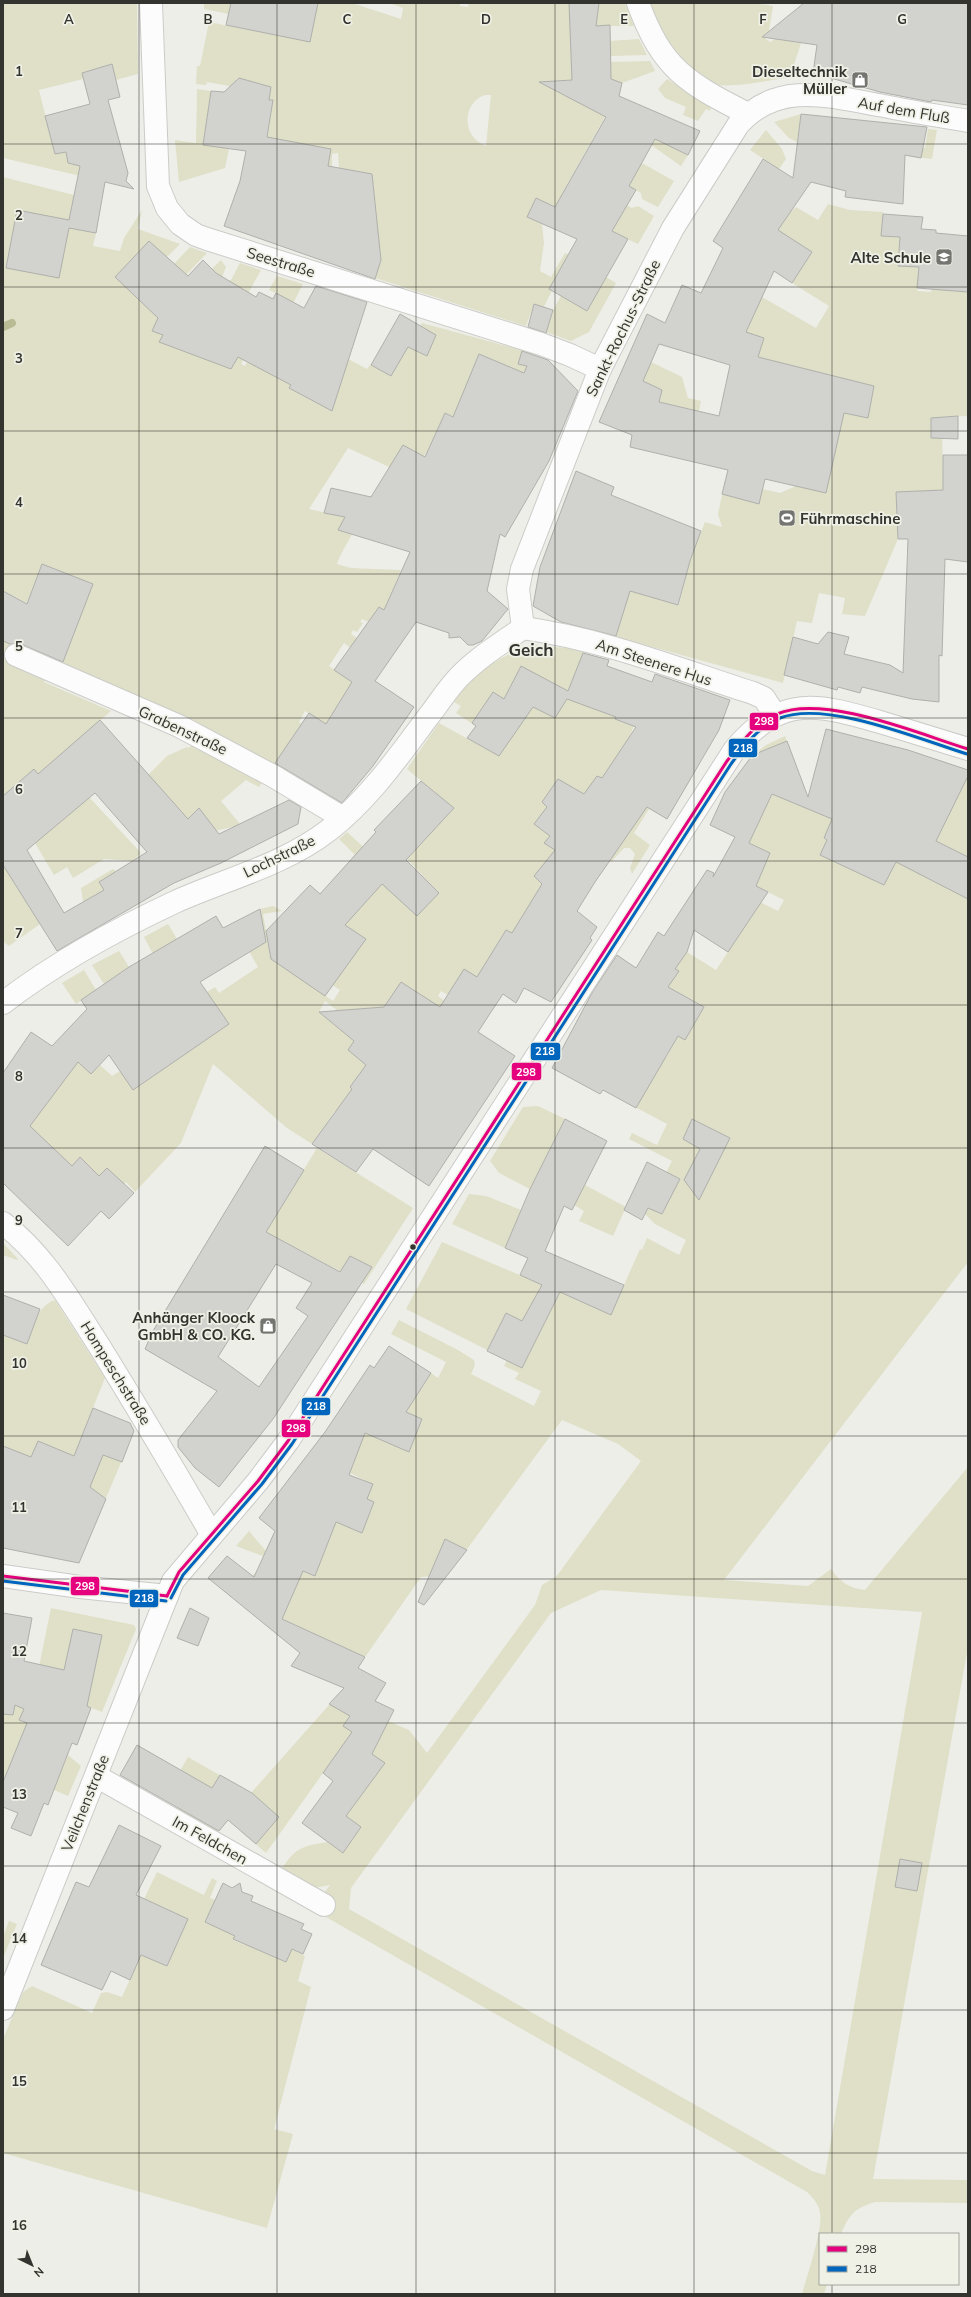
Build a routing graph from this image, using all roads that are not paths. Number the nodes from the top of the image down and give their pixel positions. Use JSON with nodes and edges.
{"nodes":[{"id":1,"x":151,"y":3,"type":"edge"},
{"id":2,"x":638,"y":3,"type":"edge"},
{"id":3,"x":748,"y":114,"type":"junction"},
{"id":4,"x":968,"y":121,"type":"edge"},
{"id":5,"x":600,"y":369,"type":"junction"},
{"id":6,"x":523,"y":628,"type":"junction"},
{"id":7,"x":16,"y":655,"type":"dead end"},
{"id":8,"x":775,"y":715,"type":"junction"},
{"id":9,"x":968,"y":749,"type":"edge"},
{"id":10,"x":343,"y":818,"type":"junction"},
{"id":11,"x":3,"y":1004,"type":"edge"},
{"id":12,"x":3,"y":1223,"type":"edge"},
{"id":13,"x":212,"y":1535,"type":"junction"},
{"id":14,"x":3,"y":1576,"type":"edge"},
{"id":15,"x":167,"y":1596,"type":"junction"},
{"id":16,"x":96,"y":1776,"type":"junction"},
{"id":17,"x":324,"y":1905,"type":"dead end"},
{"id":18,"x":3,"y":2009,"type":"edge"}],
"edges":[{"from":1,"to":5,"type":"street","name":"Seestraße"},
{"from":2,"to":3,"type":"street"},
{"from":3,"to":4,"type":"street","name":"Auf dem Fluß"},
{"from":3,"to":5,"type":"street","name":"Sankt-Rochus-Straße"},
{"from":5,"to":6,"type":"street","name":"Sankt-Rochus-Straße"},
{"from":6,"to":8,"type":"street","name":"Am Steenere Hus"},
{"from":6,"to":10,"type":"street","name":"Lochstraße"},
{"from":7,"to":10,"type":"street","name":"Grabenstraße"},
{"from":8,"to":9,"type":"street","name":"Veilchenstraße"},
{"from":8,"to":13,"type":"street","name":"Veilchenstraße"},
{"from":10,"to":11,"type":"street","name":"Lochstraße"},
{"from":12,"to":13,"type":"street","name":"Hompeschstraße"},
{"from":13,"to":15,"type":"street","name":"Veilchenstraße"},
{"from":14,"to":15,"type":"street"},
{"from":15,"to":16,"type":"street","name":"Veilchenstraße"},
{"from":16,"to":17,"type":"street","name":"Im Feldchen"},
{"from":16,"to":18,"type":"street","name":"Veilchenstraße"}]}
